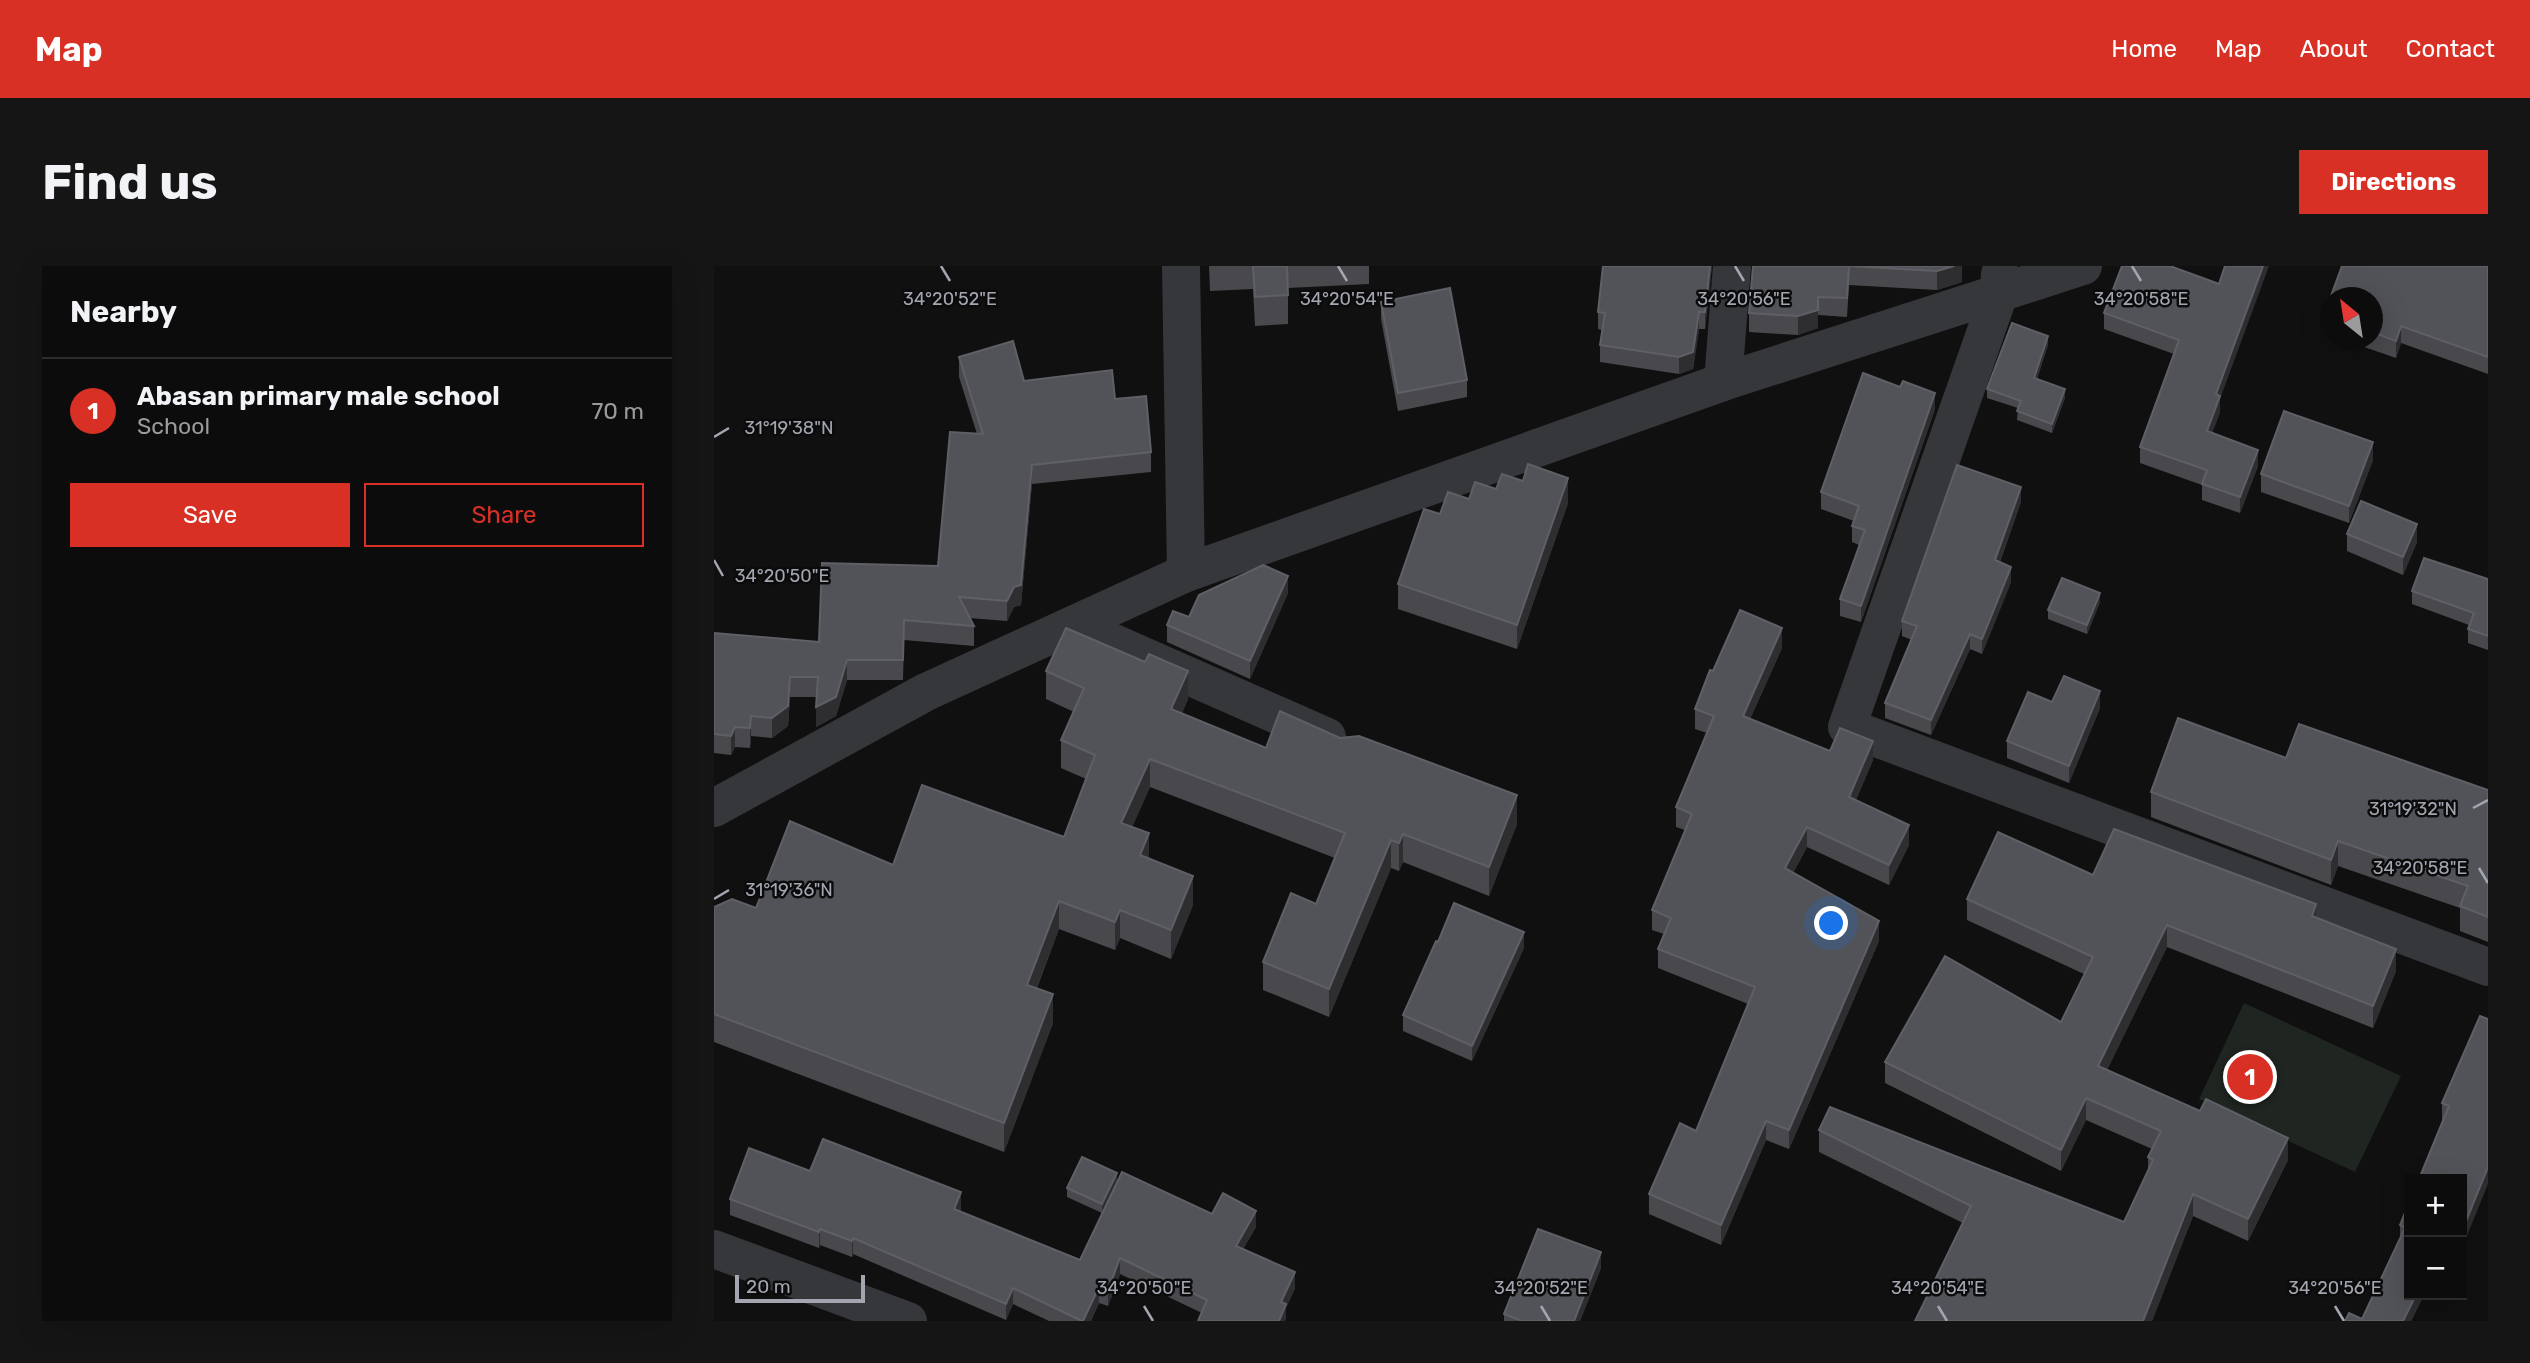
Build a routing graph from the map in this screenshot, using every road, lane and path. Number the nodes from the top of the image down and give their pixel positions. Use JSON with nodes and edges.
{"nodes":[{"id":1,"x":1181,"y":266,"type":"edge"},
{"id":2,"x":1732,"y":266,"type":"edge"},
{"id":3,"x":2083,"y":266,"type":"edge"},
{"id":4,"x":2000,"y":280,"type":"edge"},
{"id":5,"x":1723,"y":382,"type":"junction"},
{"id":6,"x":1186,"y":573,"type":"junction"},
{"id":7,"x":1073,"y":625,"type":"junction"},
{"id":8,"x":1349,"y":746,"type":"edge"},
{"id":9,"x":714,"y":808,"type":"edge"},
{"id":10,"x":2488,"y":967,"type":"edge"},
{"id":11,"x":714,"y":1249,"type":"edge"},
{"id":12,"x":908,"y":1321,"type":"edge"}],
"edges":[{"from":1,"to":6,"type":"street"},
{"from":2,"to":5,"type":"street"},
{"from":3,"to":4,"type":"street"},
{"from":4,"to":5,"type":"street"},
{"from":4,"to":10,"type":"street"},
{"from":5,"to":6,"type":"street"},
{"from":6,"to":7,"type":"street"},
{"from":7,"to":8,"type":"street"},
{"from":7,"to":9,"type":"street"},
{"from":11,"to":12,"type":"street"}]}
